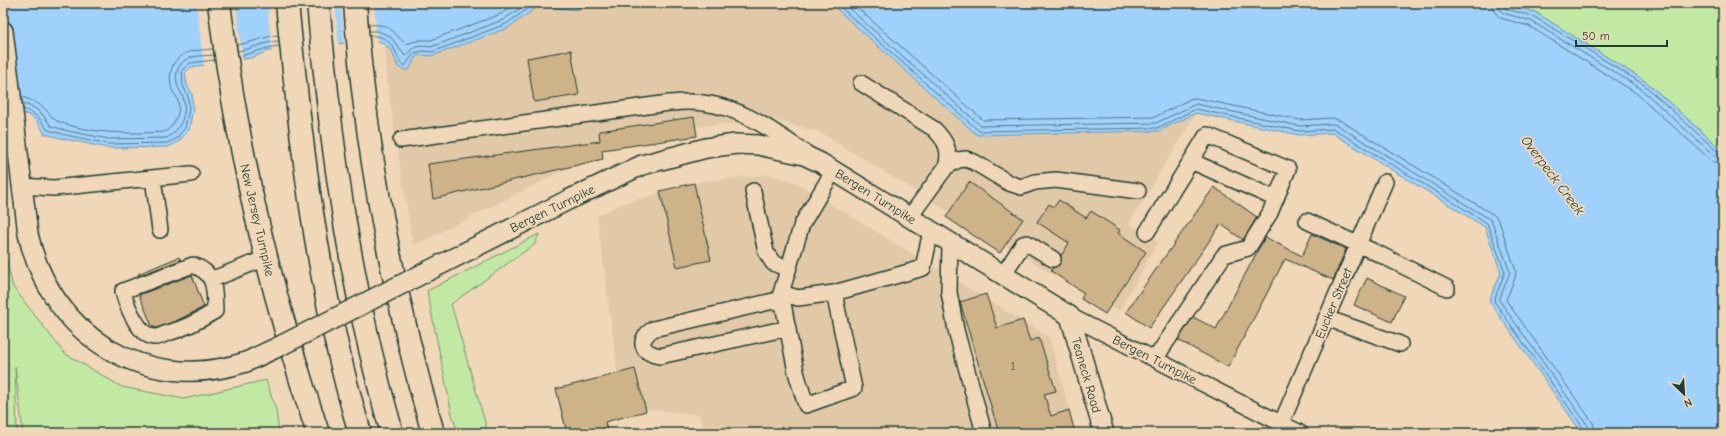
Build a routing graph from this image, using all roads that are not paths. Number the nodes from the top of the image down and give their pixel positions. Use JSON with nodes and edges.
{"nodes":[{"id":1,"x":219,"y":3,"type":"edge"},
{"id":2,"x":286,"y":3,"type":"edge"},
{"id":3,"x":318,"y":3,"type":"edge"},
{"id":4,"x":355,"y":3,"type":"edge"},
{"id":5,"x":3,"y":31,"type":"edge"},
{"id":6,"x":861,"y":83,"type":"dead end"},
{"id":7,"x":401,"y":140,"type":"dead end"},
{"id":8,"x":1191,"y":161,"type":"junction"},
{"id":9,"x":946,"y":167,"type":"junction"},
{"id":10,"x":829,"y":168,"type":"junction"},
{"id":11,"x":191,"y":174,"type":"dead end"},
{"id":12,"x":153,"y":178,"type":"junction"},
{"id":13,"x":1384,"y":182,"type":"dead end"},
{"id":14,"x":21,"y":186,"type":"junction"},
{"id":15,"x":752,"y":190,"type":"dead end"},
{"id":16,"x":1138,"y":191,"type":"dead end"},
{"id":17,"x":1276,"y":199,"type":"junction"},
{"id":18,"x":909,"y":218,"type":"junction"},
{"id":19,"x":1307,"y":221,"type":"dead end"},
{"id":20,"x":160,"y":230,"type":"dead end"},
{"id":21,"x":931,"y":231,"type":"junction"},
{"id":22,"x":1147,"y":232,"type":"dead end"},
{"id":23,"x":950,"y":243,"type":"junction"},
{"id":24,"x":1358,"y":244,"type":"junction"},
{"id":25,"x":266,"y":258,"type":"junction"},
{"id":26,"x":1053,"y":259,"type":"dead end"},
{"id":27,"x":788,"y":269,"type":"junction"},
{"id":28,"x":1003,"y":275,"type":"junction"},
{"id":29,"x":213,"y":279,"type":"junction"},
{"id":30,"x":1447,"y":288,"type":"dead end"},
{"id":31,"x":834,"y":293,"type":"junction"},
{"id":32,"x":782,"y":296,"type":"junction"},
{"id":33,"x":1070,"y":316,"type":"junction"},
{"id":34,"x":1326,"y":318,"type":"junction"},
{"id":35,"x":788,"y":328,"type":"junction"},
{"id":36,"x":1400,"y":344,"type":"dead end"},
{"id":37,"x":1156,"y":359,"type":"junction"},
{"id":38,"x":1277,"y":425,"type":"edge"},
{"id":39,"x":318,"y":433,"type":"edge"},
{"id":40,"x":360,"y":433,"type":"edge"},
{"id":41,"x":392,"y":433,"type":"edge"},
{"id":42,"x":433,"y":433,"type":"edge"},
{"id":43,"x":984,"y":433,"type":"edge"},
{"id":44,"x":1104,"y":433,"type":"edge"},
{"id":45,"x":1300,"y":433,"type":"edge"}],
"edges":[{"from":1,"to":25,"type":"highway","name":"New Jersey Turnpike"},
{"from":2,"to":40,"type":"highway"},
{"from":3,"to":41,"type":"highway"},
{"from":4,"to":42,"type":"highway"},
{"from":5,"to":14,"type":"main road","name":"Bergen Turnpike"},
{"from":6,"to":9,"type":"street"},
{"from":7,"to":10,"type":"street"},
{"from":8,"to":17,"type":"street"},
{"from":8,"to":17,"type":"street"},
{"from":8,"to":22,"type":"street"},
{"from":9,"to":16,"type":"street"},
{"from":9,"to":18,"type":"street"},
{"from":10,"to":14,"type":"main road","name":"Bergen Turnpike","bridge":true},
{"from":10,"to":18,"type":"main road","name":"Bergen Turnpike"},
{"from":10,"to":27,"type":"street"},
{"from":11,"to":12,"type":"street"},
{"from":12,"to":14,"type":"street"},
{"from":12,"to":20,"type":"street"},
{"from":13,"to":24,"type":"street","name":"Eucker Street"},
{"from":15,"to":27,"type":"street"},
{"from":17,"to":37,"type":"street"},
{"from":18,"to":21,"type":"main road","name":"Bergen Turnpike"},
{"from":19,"to":24,"type":"street"},
{"from":21,"to":23,"type":"main road","name":"Bergen Turnpike"},
{"from":21,"to":31,"type":"street"},
{"from":23,"to":28,"type":"main road","name":"Bergen Turnpike"},
{"from":23,"to":43,"type":"street"},
{"from":24,"to":30,"type":"street"},
{"from":24,"to":34,"type":"street","name":"Eucker Street"},
{"from":25,"to":29,"type":"street"},
{"from":25,"to":39,"type":"highway","name":"New Jersey Turnpike"},
{"from":26,"to":28,"type":"street"},
{"from":27,"to":32,"type":"street"},
{"from":28,"to":33,"type":"main road","name":"Bergen Turnpike"},
{"from":29,"to":29,"type":"street"},
{"from":31,"to":32,"type":"street"},
{"from":31,"to":35,"type":"street"},
{"from":32,"to":35,"type":"street"},
{"from":32,"to":35,"type":"street"},
{"from":33,"to":37,"type":"street","name":"Bergen Turnpike"},
{"from":33,"to":44,"type":"main road","name":"Teaneck Road"},
{"from":34,"to":36,"type":"street"},
{"from":34,"to":38,"type":"street","name":"Eucker Street"},
{"from":37,"to":38,"type":"street","name":"Bergen Turnpike"},
{"from":38,"to":45,"type":"street","name":"Bergen Turnpike"}]}
